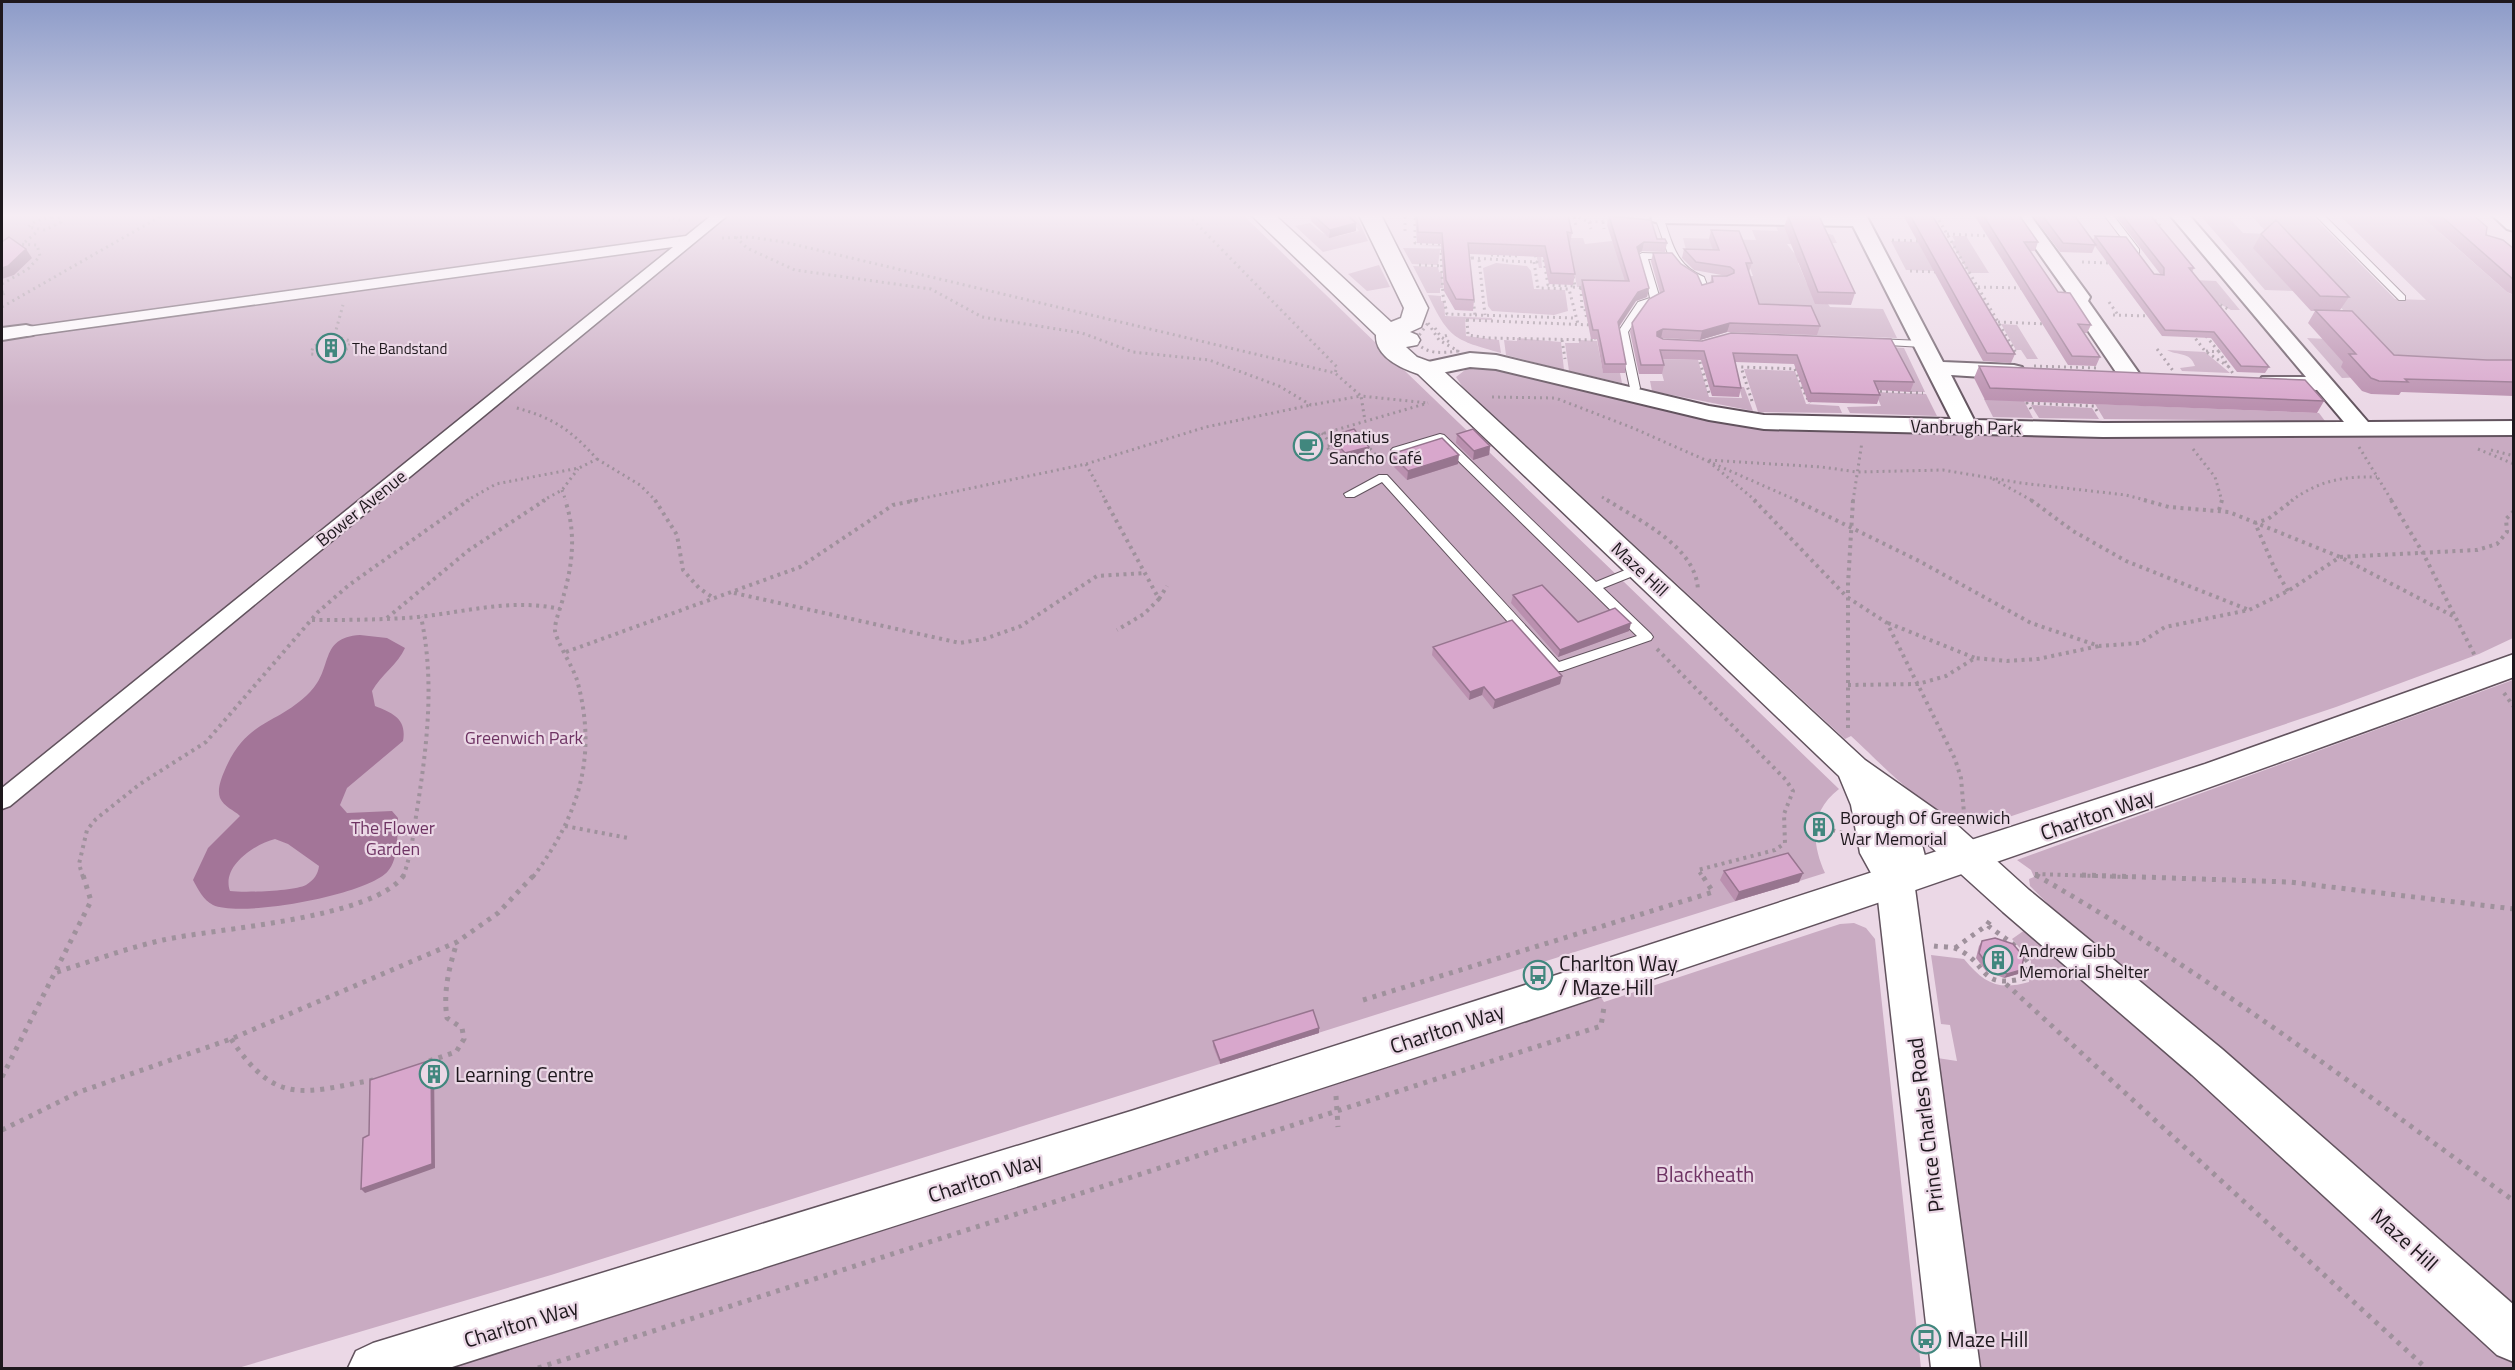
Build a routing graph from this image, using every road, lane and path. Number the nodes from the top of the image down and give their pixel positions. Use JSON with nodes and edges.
{"nodes":[{"id":1,"x":51,"y":279,"type":"edge"},
{"id":2,"x":401,"y":279,"type":"edge"},
{"id":3,"x":643,"y":279,"type":"edge"},
{"id":4,"x":859,"y":279,"type":"edge"},
{"id":5,"x":938,"y":279,"type":"edge"},
{"id":6,"x":1251,"y":279,"type":"edge"},
{"id":7,"x":1330,"y":279,"type":"edge"},
{"id":8,"x":1402,"y":279,"type":"edge"},
{"id":9,"x":1443,"y":279,"type":"edge"},
{"id":10,"x":1470,"y":279,"type":"edge"},
{"id":11,"x":1480,"y":279,"type":"edge"},
{"id":12,"x":1537,"y":279,"type":"edge"},
{"id":13,"x":1546,"y":279,"type":"edge"},
{"id":14,"x":1574,"y":279,"type":"edge"},
{"id":15,"x":1649,"y":279,"type":"edge"},
{"id":16,"x":1705,"y":279,"type":"edge"},
{"id":17,"x":1889,"y":279,"type":"edge"},
{"id":18,"x":1972,"y":279,"type":"edge"},
{"id":19,"x":2067,"y":279,"type":"edge"},
{"id":20,"x":2234,"y":279,"type":"edge"},
{"id":21,"x":2383,"y":279,"type":"edge"},
{"id":22,"x":348,"y":286,"type":"junction"},
{"id":23,"x":1978,"y":286,"type":"junction"},
{"id":24,"x":1572,"y":287,"type":"junction"},
{"id":25,"x":1581,"y":288,"type":"junction"},
{"id":26,"x":1590,"y":288,"type":"edge"},
{"id":27,"x":2030,"y":288,"type":"edge"},
{"id":28,"x":1704,"y":290,"type":"edge"},
{"id":29,"x":1472,"y":293,"type":"junction"},
{"id":30,"x":1482,"y":293,"type":"junction"},
{"id":31,"x":1473,"y":298,"type":"junction"},
{"id":32,"x":1483,"y":298,"type":"junction"},
{"id":33,"x":2402,"y":298,"type":"dead end"},
{"id":34,"x":2210,"y":299,"type":"edge"},
{"id":35,"x":2109,"y":302,"type":"dead end"},
{"id":36,"x":1572,"y":303,"type":"junction"},
{"id":37,"x":1583,"y":304,"type":"junction"},
{"id":38,"x":2,"y":307,"type":"edge"},
{"id":39,"x":1416,"y":308,"type":"junction"},
{"id":40,"x":2219,"y":310,"type":"edge"},
{"id":41,"x":2230,"y":310,"type":"junction"},
{"id":42,"x":2237,"y":311,"type":"dead end"},
{"id":43,"x":1475,"y":315,"type":"junction"},
{"id":44,"x":1485,"y":315,"type":"junction"},
{"id":45,"x":1493,"y":315,"type":"junction"},
{"id":46,"x":1503,"y":315,"type":"junction"},
{"id":47,"x":2108,"y":315,"type":"dead end"},
{"id":48,"x":2118,"y":315,"type":"junction"},
{"id":49,"x":2152,"y":316,"type":"edge"},
{"id":50,"x":1553,"y":317,"type":"junction"},
{"id":51,"x":1563,"y":317,"type":"junction"},
{"id":52,"x":1575,"y":318,"type":"junction"},
{"id":53,"x":1596,"y":320,"type":"edge"},
{"id":54,"x":1494,"y":321,"type":"junction"},
{"id":55,"x":1504,"y":322,"type":"junction"},
{"id":56,"x":1587,"y":322,"type":"junction"},
{"id":57,"x":1998,"y":322,"type":"junction"},
{"id":58,"x":1554,"y":323,"type":"junction"},
{"id":59,"x":1564,"y":324,"type":"junction"},
{"id":60,"x":1578,"y":324,"type":"junction"},
{"id":61,"x":2055,"y":324,"type":"edge"},
{"id":62,"x":2188,"y":330,"type":"edge"},
{"id":63,"x":2202,"y":330,"type":"edge"},
{"id":64,"x":26,"y":331,"type":"joint"},
{"id":65,"x":1388,"y":333,"type":"junction"},
{"id":66,"x":2,"y":334,"type":"edge"},
{"id":67,"x":2193,"y":336,"type":"junction"},
{"id":68,"x":2207,"y":336,"type":"junction"},
{"id":69,"x":1438,"y":338,"type":"junction"},
{"id":70,"x":1562,"y":339,"type":"junction"},
{"id":71,"x":333,"y":340,"type":"junction"},
{"id":72,"x":1858,"y":342,"type":"edge"},
{"id":73,"x":1923,"y":344,"type":"junction"},
{"id":74,"x":2157,"y":349,"type":"dead end"},
{"id":75,"x":2205,"y":351,"type":"junction"},
{"id":76,"x":1435,"y":352,"type":"junction"},
{"id":77,"x":2219,"y":352,"type":"junction"},
{"id":78,"x":2017,"y":355,"type":"edge"},
{"id":79,"x":1565,"y":361,"type":"dead end"},
{"id":80,"x":1794,"y":361,"type":"edge"},
{"id":81,"x":1496,"y":362,"type":"junction"},
{"id":82,"x":1700,"y":362,"type":"edge"},
{"id":83,"x":1760,"y":363,"type":"edge"},
{"id":84,"x":1762,"y":368,"type":"junction"},
{"id":85,"x":1935,"y":368,"type":"junction"},
{"id":86,"x":1795,"y":369,"type":"junction"},
{"id":87,"x":2032,"y":369,"type":"joint"},
{"id":88,"x":2105,"y":370,"type":"joint"},
{"id":89,"x":1335,"y":374,"type":"junction"},
{"id":90,"x":2236,"y":374,"type":"junction"},
{"id":91,"x":2163,"y":375,"type":"joint"},
{"id":92,"x":2130,"y":376,"type":"junction"},
{"id":93,"x":1735,"y":378,"type":"edge"},
{"id":94,"x":1745,"y":379,"type":"junction"},
{"id":95,"x":2324,"y":384,"type":"junction"},
{"id":96,"x":1737,"y":386,"type":"edge"},
{"id":97,"x":1747,"y":386,"type":"junction"},
{"id":98,"x":1802,"y":386,"type":"junction"},
{"id":99,"x":1813,"y":387,"type":"edge"},
{"id":100,"x":1871,"y":389,"type":"edge"},
{"id":101,"x":1876,"y":392,"type":"junction"},
{"id":102,"x":1930,"y":393,"type":"dead end"},
{"id":103,"x":1632,"y":395,"type":"junction"},
{"id":104,"x":1361,"y":396,"type":"junction"},
{"id":105,"x":1710,"y":396,"type":"dead end"},
{"id":106,"x":1488,"y":397,"type":"dead end"},
{"id":107,"x":1554,"y":398,"type":"junction"},
{"id":108,"x":1876,"y":398,"type":"edge"},
{"id":109,"x":1573,"y":399,"type":"dead end"},
{"id":110,"x":2022,"y":399,"type":"edge"},
{"id":111,"x":2044,"y":400,"type":"junction"},
{"id":112,"x":1435,"y":401,"type":"dead end"},
{"id":113,"x":491,"y":403,"type":"junction"},
{"id":114,"x":1429,"y":403,"type":"junction"},
{"id":115,"x":1819,"y":403,"type":"edge"},
{"id":116,"x":2030,"y":403,"type":"edge"},
{"id":117,"x":2103,"y":403,"type":"edge"},
{"id":118,"x":1753,"y":404,"type":"dead end"},
{"id":119,"x":1311,"y":405,"type":"junction"},
{"id":120,"x":1365,"y":421,"type":"junction"},
{"id":121,"x":1350,"y":425,"type":"junction"},
{"id":122,"x":1966,"y":427,"type":"junction"},
{"id":123,"x":2514,"y":428,"type":"edge"},
{"id":124,"x":2178,"y":430,"type":"junction"},
{"id":125,"x":1322,"y":433,"type":"junction"},
{"id":126,"x":1357,"y":434,"type":"edge"},
{"id":127,"x":2360,"y":436,"type":"junction"},
{"id":128,"x":1301,"y":440,"type":"dead end"},
{"id":129,"x":1365,"y":442,"type":"edge"},
{"id":130,"x":2476,"y":448,"type":"dead end"},
{"id":131,"x":1397,"y":450,"type":"edge"},
{"id":132,"x":1330,"y":451,"type":"edge"},
{"id":133,"x":1860,"y":454,"type":"dead end"},
{"id":134,"x":597,"y":459,"type":"junction"},
{"id":135,"x":1380,"y":460,"type":"dead end"},
{"id":136,"x":1707,"y":460,"type":"junction"},
{"id":137,"x":1086,"y":464,"type":"junction"},
{"id":138,"x":2514,"y":464,"type":"edge"},
{"id":139,"x":579,"y":468,"type":"junction"},
{"id":140,"x":1857,"y":472,"type":"junction"},
{"id":141,"x":1990,"y":477,"type":"junction"},
{"id":142,"x":2378,"y":477,"type":"junction"},
{"id":143,"x":562,"y":490,"type":"junction"},
{"id":144,"x":1350,"y":494,"type":"dead end"},
{"id":145,"x":1599,"y":495,"type":"dead end"},
{"id":146,"x":2219,"y":510,"type":"junction"},
{"id":147,"x":2514,"y":512,"type":"edge"},
{"id":148,"x":2254,"y":523,"type":"junction"},
{"id":149,"x":1852,"y":528,"type":"junction"},
{"id":150,"x":2423,"y":553,"type":"junction"},
{"id":151,"x":2340,"y":557,"type":"junction"},
{"id":152,"x":1639,"y":569,"type":"junction"},
{"id":153,"x":1145,"y":573,"type":"junction"},
{"id":154,"x":1167,"y":586,"type":"dead end"},
{"id":155,"x":1595,"y":587,"type":"junction"},
{"id":156,"x":2288,"y":591,"type":"junction"},
{"id":157,"x":733,"y":593,"type":"junction"},
{"id":158,"x":1697,"y":595,"type":"dead end"},
{"id":159,"x":1847,"y":597,"type":"junction"},
{"id":160,"x":715,"y":599,"type":"junction"},
{"id":161,"x":1159,"y":599,"type":"junction"},
{"id":162,"x":560,"y":609,"type":"junction"},
{"id":163,"x":2249,"y":610,"type":"junction"},
{"id":164,"x":421,"y":617,"type":"junction"},
{"id":165,"x":2455,"y":617,"type":"junction"},
{"id":166,"x":386,"y":619,"type":"junction"},
{"id":167,"x":312,"y":620,"type":"junction"},
{"id":168,"x":1887,"y":623,"type":"junction"},
{"id":169,"x":1117,"y":630,"type":"dead end"},
{"id":170,"x":1646,"y":637,"type":"junction"},
{"id":171,"x":2099,"y":646,"type":"junction"},
{"id":172,"x":566,"y":652,"type":"junction"},
{"id":173,"x":1975,"y":658,"type":"junction"},
{"id":174,"x":2477,"y":659,"type":"dead end"},
{"id":175,"x":2514,"y":665,"type":"edge"},
{"id":176,"x":1918,"y":684,"type":"junction"},
{"id":177,"x":1848,"y":685,"type":"junction"},
{"id":178,"x":1848,"y":713,"type":"dead end"},
{"id":179,"x":1853,"y":769,"type":"junction"},
{"id":180,"x":1885,"y":791,"type":"junction"},
{"id":181,"x":2,"y":801,"type":"edge"},
{"id":182,"x":565,"y":826,"type":"junction"},
{"id":183,"x":628,"y":838,"type":"dead end"},
{"id":184,"x":1966,"y":838,"type":"junction"},
{"id":185,"x":1895,"y":881,"type":"junction"},
{"id":186,"x":2514,"y":909,"type":"edge"},
{"id":187,"x":457,"y":942,"type":"junction"},
{"id":188,"x":56,"y":973,"type":"junction"},
{"id":189,"x":2006,"y":984,"type":"junction"},
{"id":190,"x":1605,"y":997,"type":"dead end"},
{"id":191,"x":1363,"y":1000,"type":"dead end"},
{"id":192,"x":231,"y":1039,"type":"junction"},
{"id":193,"x":426,"y":1062,"type":"edge"},
{"id":194,"x":384,"y":1076,"type":"edge"},
{"id":195,"x":2,"y":1077,"type":"edge"},
{"id":196,"x":2,"y":1130,"type":"edge"},
{"id":197,"x":2514,"y":1201,"type":"edge"},
{"id":198,"x":2514,"y":1338,"type":"edge"},
{"id":199,"x":373,"y":1368,"type":"edge"},
{"id":200,"x":538,"y":1368,"type":"edge"},
{"id":201,"x":1955,"y":1368,"type":"edge"},
{"id":202,"x":2426,"y":1368,"type":"edge"}],
"edges":[{"from":1,"to":38,"type":"path"},
{"from":2,"to":22,"type":"street"},
{"from":3,"to":113,"type":"street","name":"Bower Avenue"},
{"from":4,"to":119,"type":"path"},
{"from":5,"to":89,"type":"path"},
{"from":6,"to":89,"type":"path"},
{"from":7,"to":65,"type":"street","name":"Maze Hill"},
{"from":8,"to":39,"type":"street"},
{"from":9,"to":43,"type":"path"},
{"from":10,"to":29,"type":"path"},
{"from":11,"to":30,"type":"path"},
{"from":12,"to":24,"type":"path"},
{"from":13,"to":24,"type":"path"},
{"from":14,"to":24,"type":"path"},
{"from":15,"to":103,"type":"lane"},
{"from":16,"to":28,"type":"lane"},
{"from":17,"to":73,"type":"street"},
{"from":18,"to":23,"type":"path"},
{"from":19,"to":92,"type":"street"},
{"from":20,"to":95,"type":"street"},
{"from":21,"to":33,"type":"lane"},
{"from":22,"to":64,"type":"street"},
{"from":22,"to":71,"type":"path"},
{"from":23,"to":27,"type":"path"},
{"from":23,"to":57,"type":"path"},
{"from":24,"to":25,"type":"path"},
{"from":24,"to":36,"type":"path"},
{"from":25,"to":26,"type":"path"},
{"from":25,"to":37,"type":"path"},
{"from":29,"to":30,"type":"path"},
{"from":29,"to":31,"type":"path"},
{"from":30,"to":32,"type":"path"},
{"from":31,"to":32,"type":"path"},
{"from":31,"to":43,"type":"path"},
{"from":32,"to":44,"type":"path"},
{"from":34,"to":41,"type":"path"},
{"from":35,"to":48,"type":"path"},
{"from":36,"to":37,"type":"path"},
{"from":36,"to":52,"type":"path"},
{"from":37,"to":56,"type":"path"},
{"from":39,"to":65,"type":"street"},
{"from":39,"to":81,"type":"path"},
{"from":40,"to":41,"type":"path"},
{"from":41,"to":42,"type":"path"},
{"from":43,"to":44,"type":"path"},
{"from":44,"to":45,"type":"path"},
{"from":45,"to":46,"type":"path"},
{"from":45,"to":54,"type":"path"},
{"from":46,"to":50,"type":"path"},
{"from":46,"to":55,"type":"path"},
{"from":47,"to":48,"type":"path"},
{"from":48,"to":49,"type":"path"},
{"from":50,"to":51,"type":"path"},
{"from":50,"to":58,"type":"path"},
{"from":51,"to":52,"type":"path"},
{"from":51,"to":59,"type":"path"},
{"from":52,"to":60,"type":"path"},
{"from":53,"to":56,"type":"path"},
{"from":54,"to":55,"type":"path"},
{"from":54,"to":70,"type":"path"},
{"from":55,"to":58,"type":"path"},
{"from":56,"to":60,"type":"path"},
{"from":56,"to":70,"type":"path"},
{"from":57,"to":61,"type":"path"},
{"from":57,"to":78,"type":"path"},
{"from":58,"to":59,"type":"path"},
{"from":59,"to":60,"type":"path"},
{"from":62,"to":67,"type":"path"},
{"from":63,"to":68,"type":"path"},
{"from":64,"to":66,"type":"street"},
{"from":65,"to":76,"type":"street","name":"Maze Hill"},
{"from":67,"to":68,"type":"path"},
{"from":67,"to":75,"type":"path"},
{"from":68,"to":77,"type":"path"},
{"from":69,"to":76,"type":"path"},
{"from":69,"to":76,"type":"path"},
{"from":69,"to":76,"type":"path"},
{"from":70,"to":79,"type":"path"},
{"from":71,"to":71,"type":"path"},
{"from":72,"to":73,"type":"lane"},
{"from":73,"to":85,"type":"street"},
{"from":74,"to":91,"type":"path"},
{"from":75,"to":77,"type":"path"},
{"from":75,"to":90,"type":"path"},
{"from":76,"to":81,"type":"street","name":"Vanbrugh Park"},
{"from":76,"to":152,"type":"street","name":"Maze Hill"},
{"from":77,"to":90,"type":"path"},
{"from":80,"to":86,"type":"path"},
{"from":81,"to":103,"type":"street","name":"Vanbrugh Park"},
{"from":82,"to":105,"type":"path"},
{"from":83,"to":84,"type":"path"},
{"from":84,"to":86,"type":"path"},
{"from":84,"to":94,"type":"path"},
{"from":85,"to":87,"type":"street"},
{"from":85,"to":122,"type":"street"},
{"from":86,"to":98,"type":"path"},
{"from":87,"to":88,"type":"path"},
{"from":88,"to":92,"type":"street"},
{"from":89,"to":104,"type":"path"},
{"from":90,"to":95,"type":"street"},
{"from":91,"to":92,"type":"street"},
{"from":93,"to":94,"type":"path"},
{"from":94,"to":97,"type":"path"},
{"from":95,"to":127,"type":"street"},
{"from":96,"to":97,"type":"path"},
{"from":97,"to":118,"type":"path"},
{"from":98,"to":99,"type":"path"},
{"from":98,"to":115,"type":"path"},
{"from":100,"to":101,"type":"path"},
{"from":101,"to":102,"type":"path"},
{"from":101,"to":108,"type":"path"},
{"from":103,"to":122,"type":"street","name":"Vanbrugh Park"},
{"from":104,"to":114,"type":"path"},
{"from":104,"to":119,"type":"path"},
{"from":104,"to":120,"type":"path"},
{"from":106,"to":107,"type":"path"},
{"from":107,"to":109,"type":"path"},
{"from":107,"to":136,"type":"path"},
{"from":110,"to":111,"type":"path"},
{"from":111,"to":116,"type":"path"},
{"from":111,"to":117,"type":"path"},
{"from":112,"to":114,"type":"path"},
{"from":113,"to":134,"type":"path"},
{"from":113,"to":181,"type":"street","name":"Bower Avenue"},
{"from":114,"to":120,"type":"path"},
{"from":119,"to":137,"type":"path"},
{"from":120,"to":121,"type":"path"},
{"from":121,"to":125,"type":"path"},
{"from":121,"to":126,"type":"path"},
{"from":122,"to":124,"type":"street","name":"Vanbrugh Park"},
{"from":123,"to":127,"type":"street","name":"Vanbrugh Park"},
{"from":124,"to":127,"type":"street","name":"Vanbrugh Park"},
{"from":124,"to":146,"type":"path"},
{"from":125,"to":128,"type":"path"},
{"from":125,"to":132,"type":"path"},
{"from":127,"to":142,"type":"path"},
{"from":129,"to":135,"type":"path"},
{"from":130,"to":138,"type":"path"},
{"from":131,"to":155,"type":"lane"},
{"from":133,"to":140,"type":"path"},
{"from":134,"to":139,"type":"path"},
{"from":134,"to":160,"type":"path"},
{"from":136,"to":140,"type":"path"},
{"from":136,"to":149,"type":"path"},
{"from":136,"to":159,"type":"path"},
{"from":137,"to":153,"type":"path"},
{"from":137,"to":157,"type":"path"},
{"from":139,"to":143,"type":"path"},
{"from":139,"to":167,"type":"path"},
{"from":140,"to":141,"type":"path"},
{"from":140,"to":149,"type":"path"},
{"from":141,"to":146,"type":"path"},
{"from":141,"to":163,"type":"path"},
{"from":142,"to":148,"type":"path"},
{"from":142,"to":150,"type":"path"},
{"from":143,"to":162,"type":"path"},
{"from":143,"to":166,"type":"path"},
{"from":144,"to":170,"type":"lane"},
{"from":145,"to":158,"type":"path"},
{"from":146,"to":148,"type":"path"},
{"from":147,"to":150,"type":"path"},
{"from":148,"to":151,"type":"path"},
{"from":148,"to":156,"type":"path"},
{"from":149,"to":159,"type":"path"},
{"from":149,"to":171,"type":"path"},
{"from":150,"to":151,"type":"path"},
{"from":150,"to":165,"type":"path"},
{"from":151,"to":156,"type":"path"},
{"from":151,"to":165,"type":"path"},
{"from":152,"to":155,"type":"lane"},
{"from":152,"to":179,"type":"street","name":"Maze Hill"},
{"from":153,"to":157,"type":"path"},
{"from":153,"to":161,"type":"path"},
{"from":154,"to":161,"type":"path"},
{"from":155,"to":170,"type":"lane"},
{"from":156,"to":163,"type":"path"},
{"from":157,"to":160,"type":"path"},
{"from":159,"to":168,"type":"path"},
{"from":159,"to":177,"type":"path"},
{"from":160,"to":172,"type":"path"},
{"from":161,"to":169,"type":"path"},
{"from":162,"to":164,"type":"path"},
{"from":162,"to":172,"type":"path"},
{"from":163,"to":171,"type":"path"},
{"from":164,"to":166,"type":"path"},
{"from":164,"to":188,"type":"path"},
{"from":165,"to":174,"type":"path"},
{"from":166,"to":167,"type":"path"},
{"from":167,"to":188,"type":"path"},
{"from":168,"to":173,"type":"path"},
{"from":168,"to":176,"type":"path"},
{"from":170,"to":191,"type":"path"},
{"from":171,"to":173,"type":"path"},
{"from":172,"to":182,"type":"path"},
{"from":173,"to":176,"type":"path"},
{"from":175,"to":184,"type":"street","name":"Charlton Way"},
{"from":176,"to":177,"type":"path"},
{"from":176,"to":184,"type":"path"},
{"from":177,"to":178,"type":"path"},
{"from":179,"to":180,"type":"street","name":"Maze Hill"},
{"from":179,"to":185,"type":"street","name":"Maze Hill"},
{"from":180,"to":184,"type":"street","name":"Maze Hill"},
{"from":180,"to":185,"type":"street"},
{"from":182,"to":183,"type":"path"},
{"from":182,"to":187,"type":"path"},
{"from":184,"to":185,"type":"street","name":"Charlton Way"},
{"from":184,"to":198,"type":"street","name":"Maze Hill"},
{"from":185,"to":199,"type":"street","name":"Charlton Way"},
{"from":185,"to":201,"type":"street","name":"Prince Charles Road"},
{"from":186,"to":197,"type":"path"},
{"from":187,"to":192,"type":"path"},
{"from":187,"to":193,"type":"path"},
{"from":188,"to":195,"type":"path"},
{"from":189,"to":189,"type":"path"},
{"from":189,"to":202,"type":"path"},
{"from":190,"to":200,"type":"path"},
{"from":192,"to":194,"type":"path"},
{"from":192,"to":196,"type":"path"}]}
